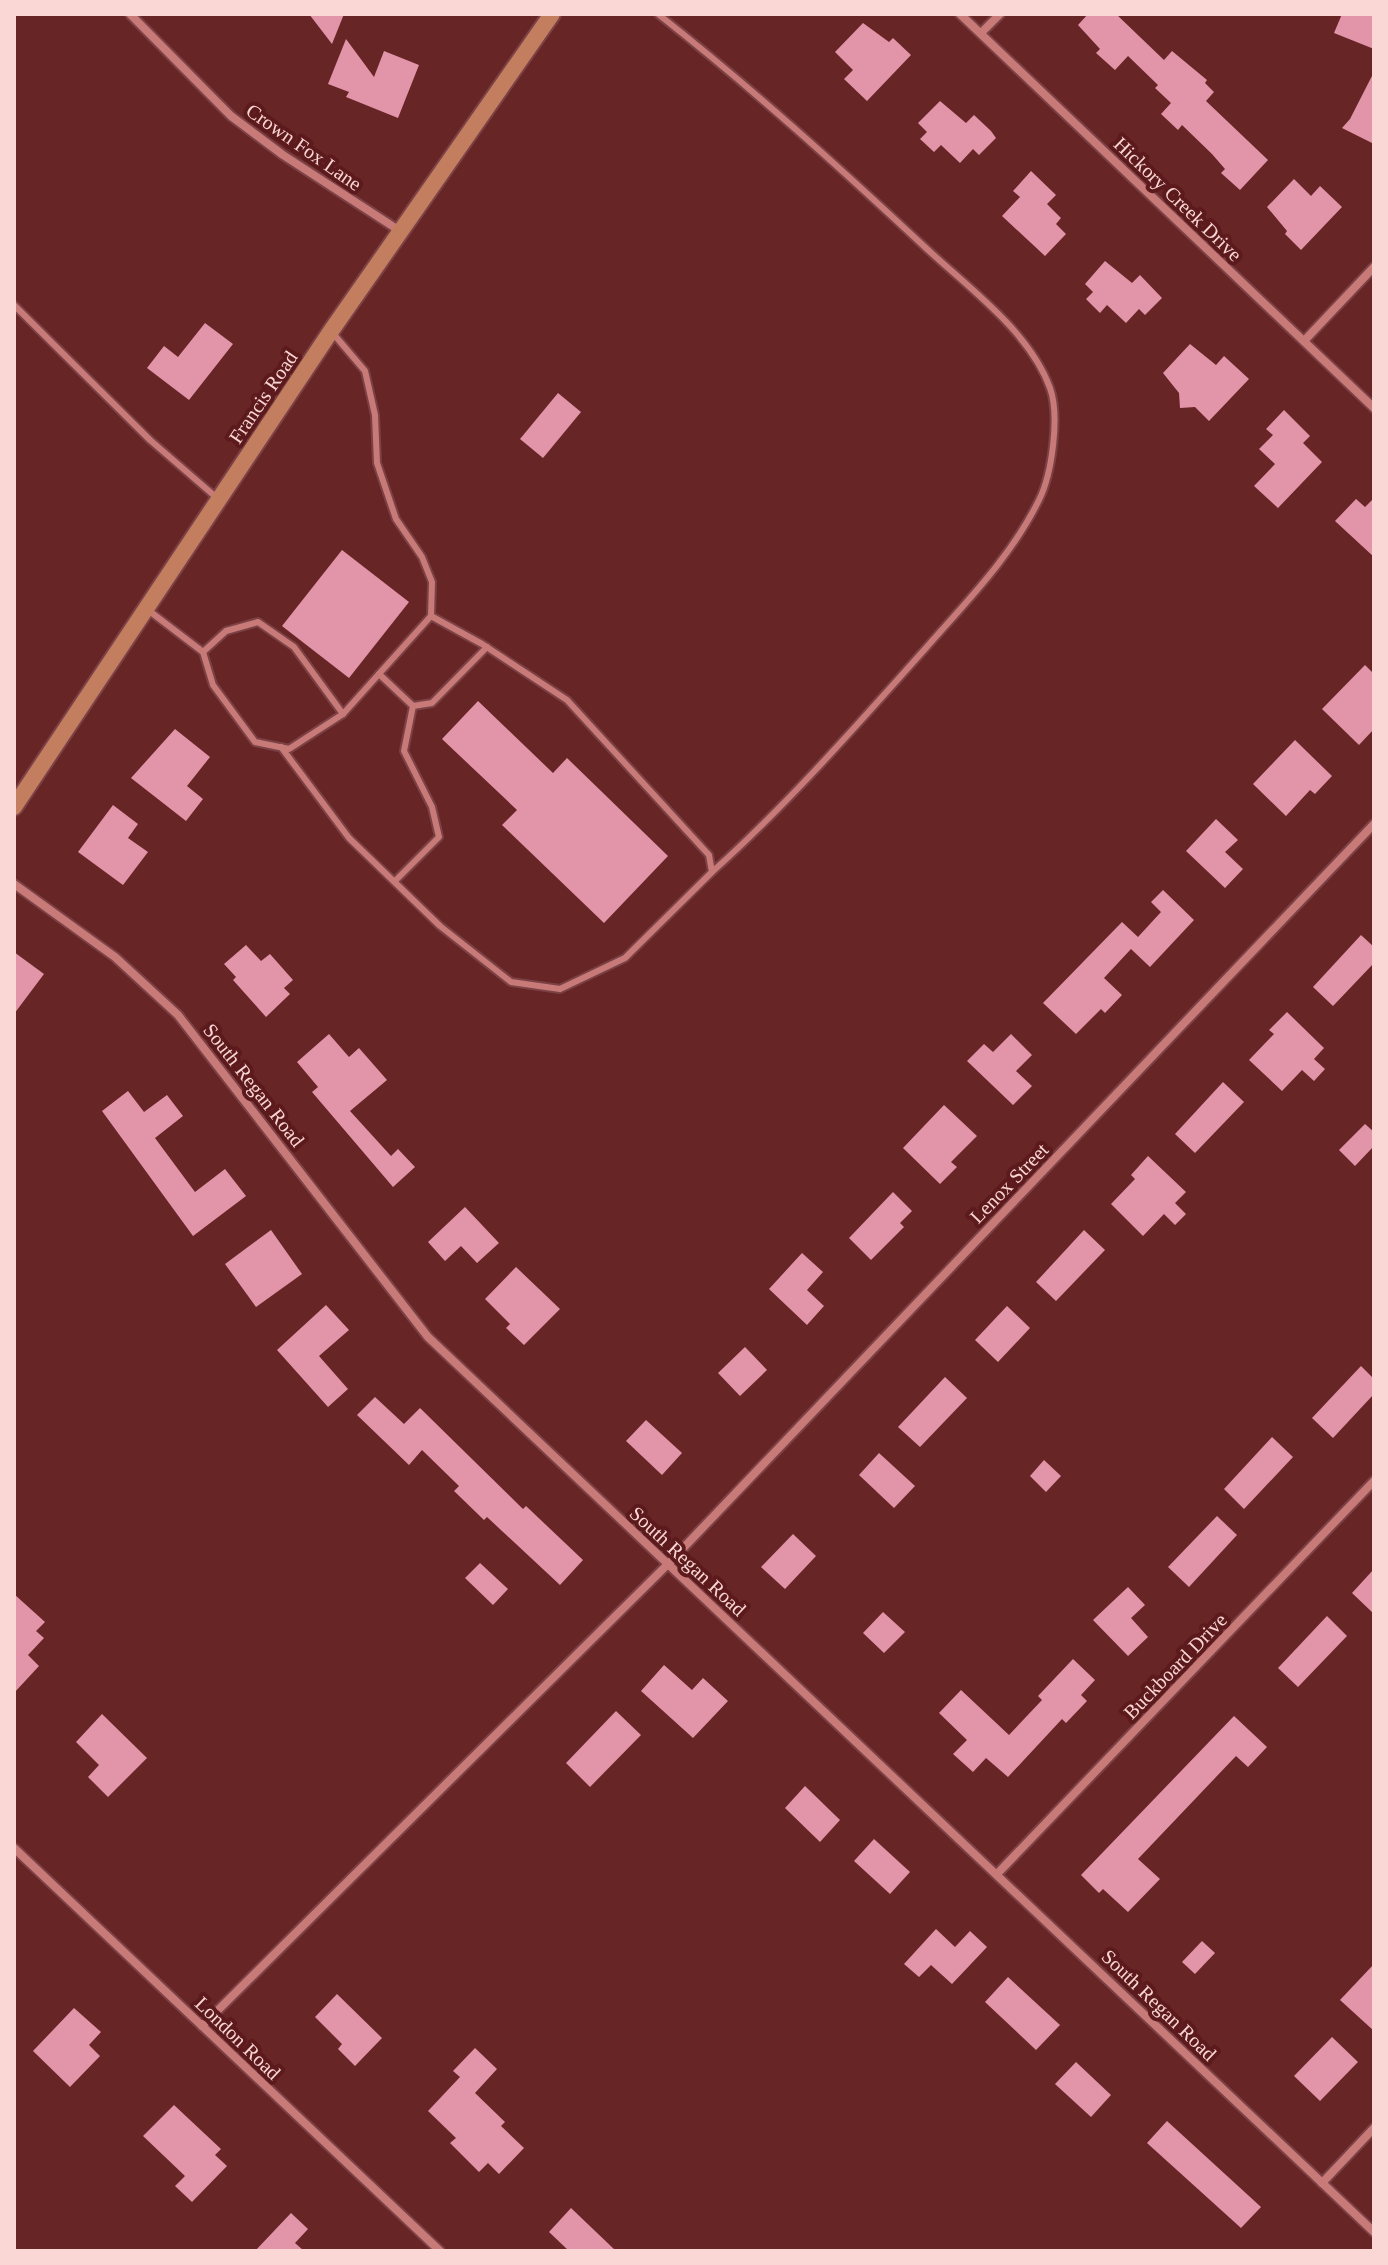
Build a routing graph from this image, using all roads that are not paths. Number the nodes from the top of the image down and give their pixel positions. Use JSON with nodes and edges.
{"nodes":[{"id":1,"x":130,"y":14,"type":"edge"},
{"id":2,"x":552,"y":14,"type":"edge"},
{"id":3,"x":658,"y":14,"type":"edge"},
{"id":4,"x":960,"y":14,"type":"edge"},
{"id":5,"x":1000,"y":14,"type":"edge"},
{"id":6,"x":981,"y":33,"type":"junction"},
{"id":7,"x":400,"y":231,"type":"junction"},
{"id":8,"x":1374,"y":267,"type":"edge"},
{"id":9,"x":14,"y":305,"type":"edge"},
{"id":10,"x":331,"y":331,"type":"junction"},
{"id":11,"x":1304,"y":341,"type":"junction"},
{"id":12,"x":1374,"y":408,"type":"edge"},
{"id":13,"x":218,"y":499,"type":"junction"},
{"id":14,"x":146,"y":608,"type":"junction"},
{"id":15,"x":431,"y":616,"type":"junction"},
{"id":16,"x":487,"y":647,"type":"junction"},
{"id":17,"x":203,"y":652,"type":"junction"},
{"id":18,"x":379,"y":674,"type":"junction"},
{"id":19,"x":413,"y":706,"type":"junction"},
{"id":20,"x":343,"y":714,"type":"junction"},
{"id":21,"x":281,"y":747,"type":"junction"},
{"id":22,"x":14,"y":807,"type":"edge"},
{"id":23,"x":1374,"y":824,"type":"edge"},
{"id":24,"x":712,"y":872,"type":"junction"},
{"id":25,"x":396,"y":880,"type":"junction"},
{"id":26,"x":14,"y":884,"type":"edge"},
{"id":27,"x":1374,"y":1481,"type":"edge"},
{"id":28,"x":668,"y":1564,"type":"junction"},
{"id":29,"x":14,"y":1848,"type":"edge"},
{"id":30,"x":998,"y":1873,"type":"junction"},
{"id":31,"x":202,"y":2026,"type":"junction"},
{"id":32,"x":1374,"y":2128,"type":"edge"},
{"id":33,"x":1322,"y":2183,"type":"junction"},
{"id":34,"x":1374,"y":2232,"type":"edge"},
{"id":35,"x":440,"y":2251,"type":"edge"}],
"edges":[{"from":1,"to":7,"type":"street","name":"Crown Fox Lane"},
{"from":2,"to":7,"type":"street","name":"Francis Road"},
{"from":3,"to":24,"type":"lane"},
{"from":4,"to":6,"type":"street","name":"Hickory Creek Drive"},
{"from":5,"to":6,"type":"street"},
{"from":6,"to":11,"type":"street","name":"Hickory Creek Drive"},
{"from":7,"to":10,"type":"street","name":"Francis Road"},
{"from":8,"to":11,"type":"street"},
{"from":9,"to":13,"type":"lane"},
{"from":10,"to":13,"type":"street","name":"Francis Road"},
{"from":10,"to":15,"type":"lane"},
{"from":11,"to":12,"type":"street","name":"Hickory Creek Drive"},
{"from":13,"to":14,"type":"street","name":"Francis Road"},
{"from":14,"to":17,"type":"lane"},
{"from":14,"to":22,"type":"street","name":"Francis Road"},
{"from":15,"to":16,"type":"lane"},
{"from":15,"to":18,"type":"lane"},
{"from":16,"to":19,"type":"lane"},
{"from":16,"to":24,"type":"lane"},
{"from":17,"to":20,"type":"lane"},
{"from":17,"to":21,"type":"lane"},
{"from":18,"to":19,"type":"lane"},
{"from":18,"to":20,"type":"lane"},
{"from":19,"to":25,"type":"lane"},
{"from":20,"to":21,"type":"lane"},
{"from":21,"to":25,"type":"lane"},
{"from":23,"to":28,"type":"street","name":"Lenox Street"},
{"from":24,"to":25,"type":"lane"},
{"from":26,"to":28,"type":"street","name":"South Regan Road"},
{"from":27,"to":30,"type":"street","name":"Buckboard Drive"},
{"from":28,"to":30,"type":"street","name":"South Regan Road"},
{"from":28,"to":31,"type":"street","name":"Lenox Street"},
{"from":29,"to":31,"type":"street","name":"London Road"},
{"from":30,"to":33,"type":"street","name":"South Regan Road"},
{"from":31,"to":35,"type":"street","name":"London Road"},
{"from":32,"to":33,"type":"street"},
{"from":33,"to":34,"type":"street","name":"South Regan Road"}]}
